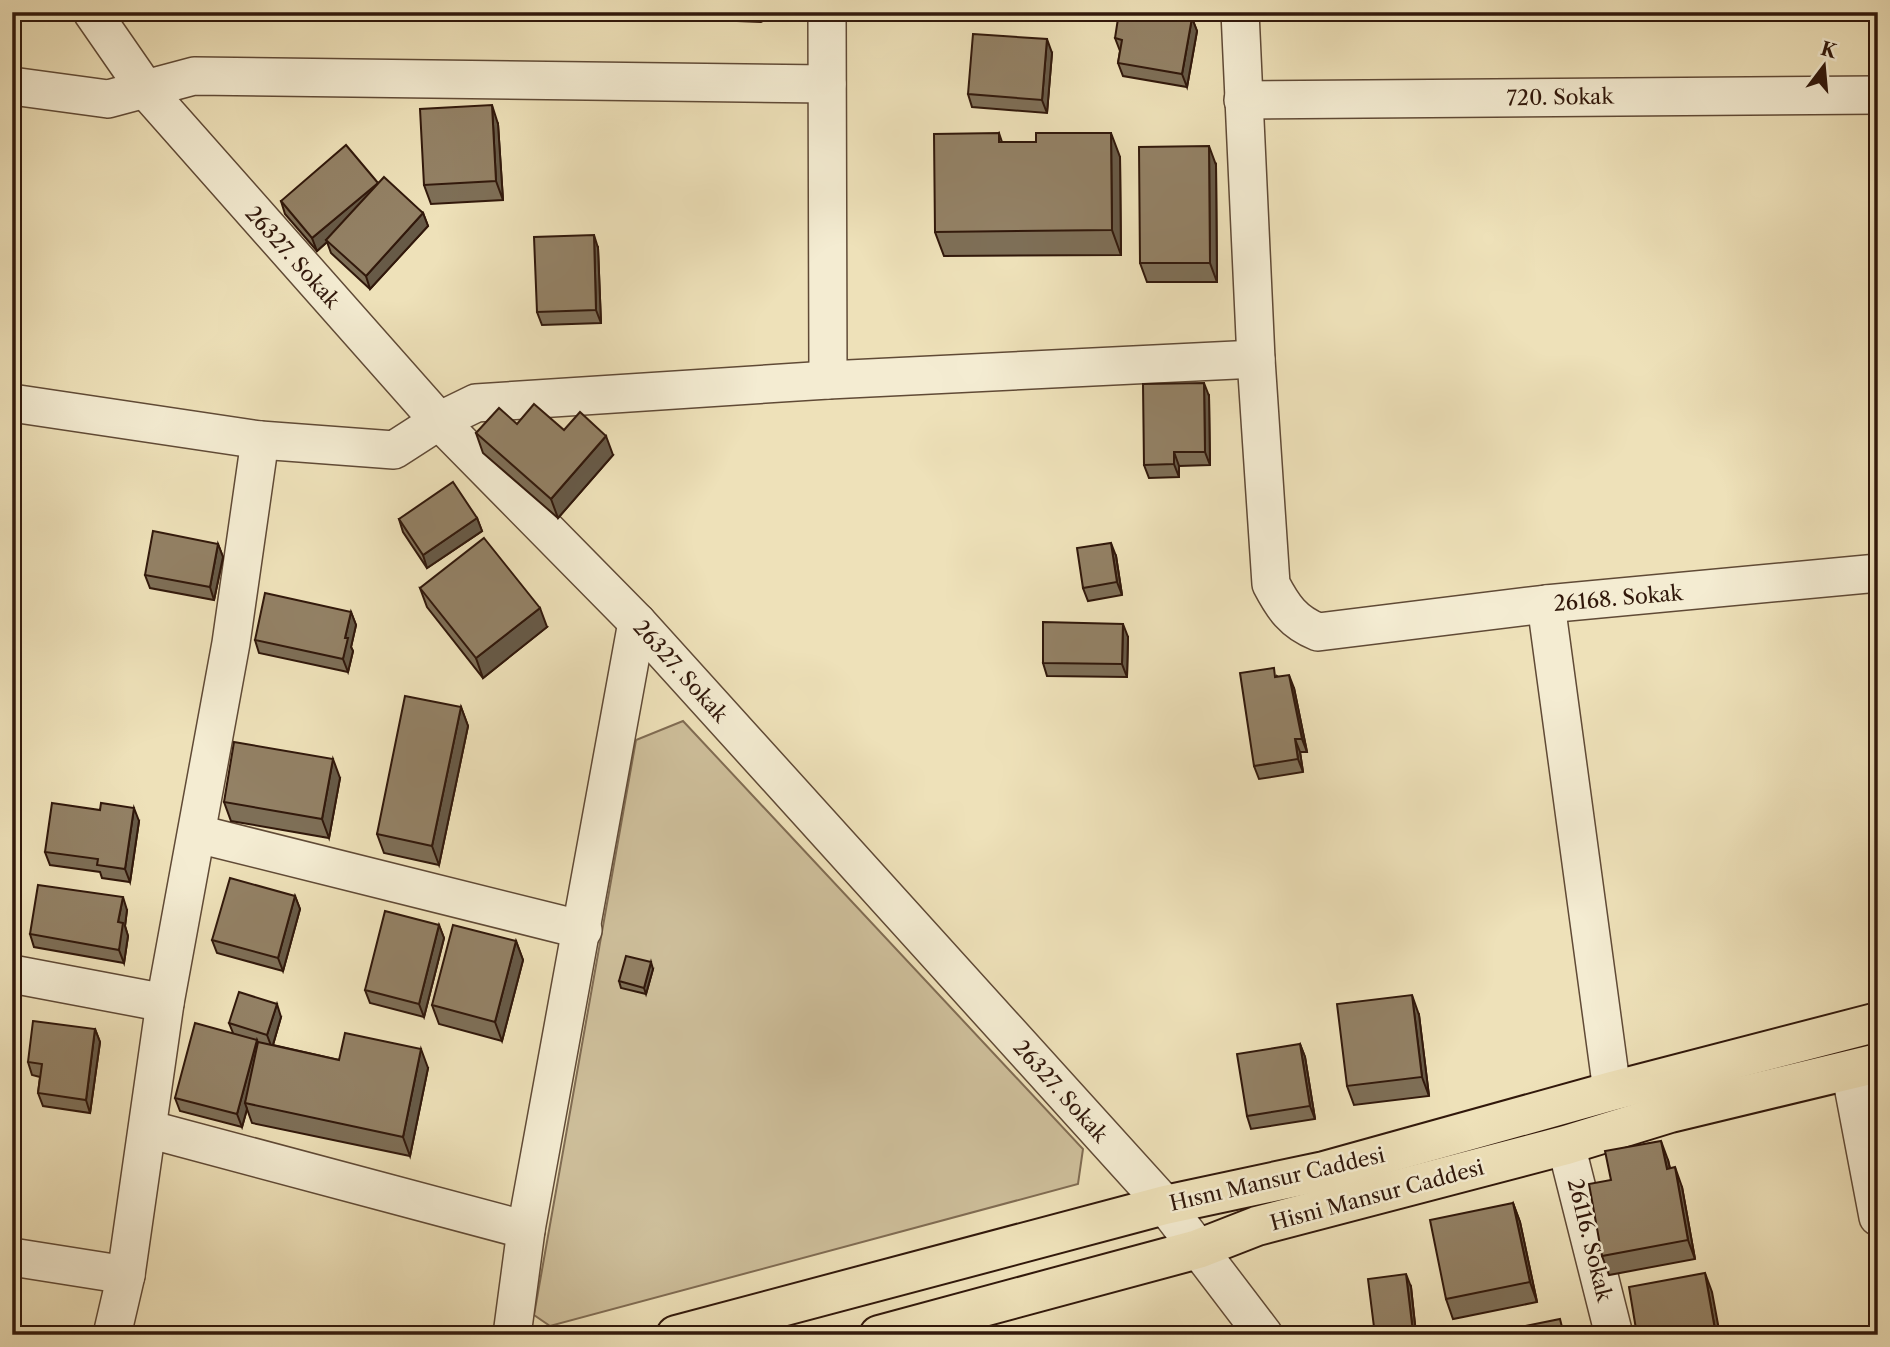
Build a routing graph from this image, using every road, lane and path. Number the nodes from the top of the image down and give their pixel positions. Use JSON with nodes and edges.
{"nodes":[{"id":1,"x":92,"y":12,"type":"edge"},
{"id":2,"x":827,"y":12,"type":"edge"},
{"id":3,"x":1240,"y":12,"type":"edge"},
{"id":4,"x":827,"y":84,"type":"junction"},
{"id":5,"x":12,"y":86,"type":"edge"},
{"id":6,"x":146,"y":90,"type":"junction"},
{"id":7,"x":1878,"y":94,"type":"edge"},
{"id":8,"x":1243,"y":100,"type":"junction"},
{"id":9,"x":1256,"y":359,"type":"junction"},
{"id":10,"x":828,"y":380,"type":"junction"},
{"id":11,"x":12,"y":403,"type":"edge"},
{"id":12,"x":439,"y":421,"type":"junction"},
{"id":13,"x":260,"y":440,"type":"junction"},
{"id":14,"x":1878,"y":573,"type":"edge"},
{"id":15,"x":1546,"y":604,"type":"junction"},
{"id":16,"x":637,"y":622,"type":"junction"},
{"id":17,"x":198,"y":834,"type":"junction"},
{"id":18,"x":583,"y":930,"type":"junction"},
{"id":19,"x":12,"y":974,"type":"edge"},
{"id":20,"x":165,"y":1003,"type":"junction"},
{"id":21,"x":1878,"y":1021,"type":"edge"},
{"id":22,"x":1864,"y":1066,"type":"edge"},
{"id":23,"x":1612,"y":1091,"type":"junction"},
{"id":24,"x":148,"y":1129,"type":"junction"},
{"id":25,"x":1566,"y":1145,"type":"junction"},
{"id":26,"x":1164,"y":1205,"type":"junction"},
{"id":27,"x":1878,"y":1217,"type":"edge"},
{"id":28,"x":526,"y":1230,"type":"junction"},
{"id":29,"x":1198,"y":1249,"type":"junction"},
{"id":30,"x":12,"y":1257,"type":"edge"},
{"id":31,"x":126,"y":1275,"type":"junction"},
{"id":32,"x":112,"y":1335,"type":"edge"},
{"id":33,"x":512,"y":1335,"type":"edge"},
{"id":34,"x":676,"y":1335,"type":"edge"},
{"id":35,"x":879,"y":1335,"type":"edge"},
{"id":36,"x":1264,"y":1335,"type":"edge"},
{"id":37,"x":1614,"y":1335,"type":"edge"}],
"edges":[{"from":1,"to":6,"type":"street","name":"26327. Sokak"},
{"from":2,"to":4,"type":"street"},
{"from":3,"to":8,"type":"street","name":"26168. Sokak"},
{"from":4,"to":6,"type":"street"},
{"from":4,"to":10,"type":"street"},
{"from":5,"to":6,"type":"street"},
{"from":6,"to":12,"type":"street","name":"26327. Sokak"},
{"from":7,"to":8,"type":"street","name":"720. Sokak"},
{"from":8,"to":9,"type":"street","name":"26168. Sokak"},
{"from":9,"to":10,"type":"street"},
{"from":9,"to":15,"type":"street","name":"26168. Sokak"},
{"from":10,"to":12,"type":"street"},
{"from":11,"to":13,"type":"street"},
{"from":12,"to":13,"type":"street"},
{"from":12,"to":16,"type":"street","name":"26327. Sokak"},
{"from":13,"to":17,"type":"street"},
{"from":14,"to":15,"type":"street","name":"26168. Sokak"},
{"from":15,"to":23,"type":"street"},
{"from":16,"to":18,"type":"street"},
{"from":16,"to":26,"type":"street","name":"26327. Sokak"},
{"from":17,"to":18,"type":"street"},
{"from":17,"to":20,"type":"street"},
{"from":18,"to":28,"type":"street"},
{"from":19,"to":20,"type":"street"},
{"from":20,"to":24,"type":"street"},
{"from":21,"to":23,"type":"main road","name":"Hısnı Mansur Caddesi"},
{"from":22,"to":25,"type":"main road","name":"Hisni Mansur Caddesi"},
{"from":22,"to":27,"type":"street"},
{"from":23,"to":26,"type":"main road","name":"Hısnı Mansur Caddesi"},
{"from":24,"to":28,"type":"street"},
{"from":24,"to":31,"type":"street"},
{"from":25,"to":29,"type":"main road","name":"Hisni Mansur Caddesi"},
{"from":25,"to":37,"type":"street","name":"26116. Sokak"},
{"from":26,"to":29,"type":"street","name":"26327. Sokak"},
{"from":26,"to":34,"type":"main road","name":"Hısnı Mansur Caddesi"},
{"from":28,"to":33,"type":"street"},
{"from":29,"to":35,"type":"main road","name":"Hisni Mansur Caddesi"},
{"from":29,"to":36,"type":"street","name":"26327. Sokak"},
{"from":30,"to":31,"type":"street"},
{"from":31,"to":32,"type":"street"}]}
